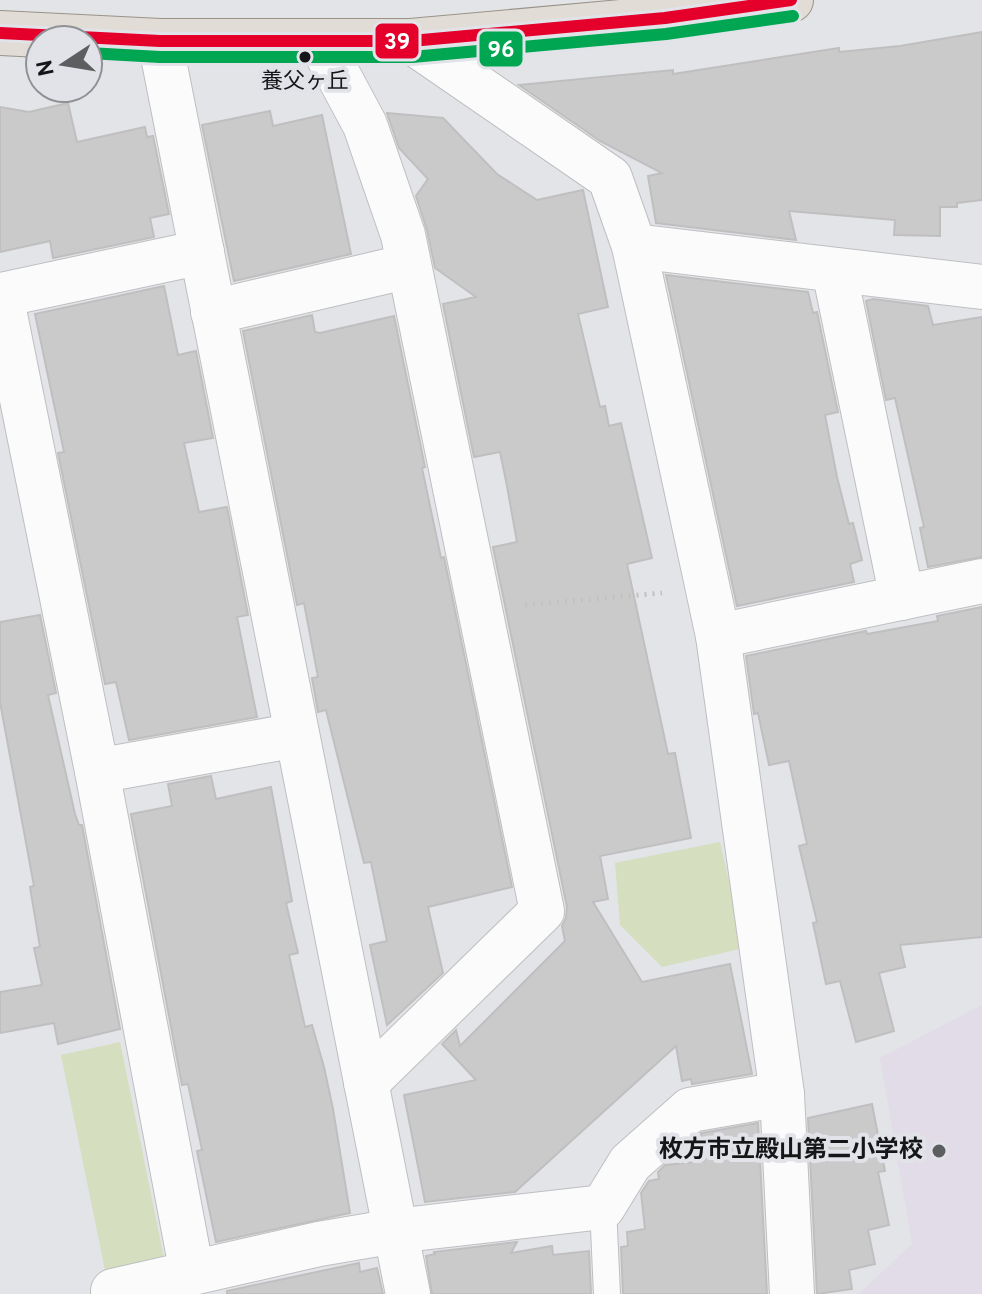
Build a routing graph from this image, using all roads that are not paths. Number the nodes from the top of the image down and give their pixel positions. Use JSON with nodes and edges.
{"nodes":[{"id":1,"x":791,"y":0,"type":"edge"},
{"id":2,"x":0,"y":33,"type":"edge"},
{"id":3,"x":160,"y":41,"type":"junction"},
{"id":4,"x":320,"y":41,"type":"junction"},
{"id":5,"x":411,"y":41,"type":"junction"},
{"id":6,"x":634,"y":246,"type":"junction"},
{"id":7,"x":202,"y":252,"type":"junction"},
{"id":8,"x":409,"y":266,"type":"junction"},
{"id":9,"x":834,"y":270,"type":"junction"},
{"id":10,"x":982,"y":287,"type":"edge"},
{"id":11,"x":213,"y":312,"type":"junction"},
{"id":12,"x":982,"y":581,"type":"edge"},
{"id":13,"x":902,"y":598,"type":"junction"},
{"id":14,"x":718,"y":636,"type":"junction"},
{"id":15,"x":297,"y":735,"type":"junction"},
{"id":16,"x":97,"y":771,"type":"junction"},
{"id":17,"x":366,"y":1083,"type":"junction"},
{"id":18,"x":782,"y":1094,"type":"junction"},
{"id":19,"x":603,"y":1207,"type":"junction"},
{"id":20,"x":395,"y":1231,"type":"junction"},
{"id":21,"x":192,"y":1273,"type":"junction"},
{"id":22,"x":102,"y":1292,"type":"edge"},
{"id":23,"x":408,"y":1294,"type":"edge"},
{"id":24,"x":607,"y":1294,"type":"edge"},
{"id":25,"x":792,"y":1294,"type":"edge"}],
"edges":[{"from":1,"to":5,"type":"main road"},
{"from":2,"to":3,"type":"main road"},
{"from":3,"to":4,"type":"main road"},
{"from":3,"to":7,"type":"street"},
{"from":4,"to":5,"type":"main road"},
{"from":4,"to":8,"type":"street"},
{"from":5,"to":6,"type":"street"},
{"from":6,"to":9,"type":"street"},
{"from":6,"to":14,"type":"street"},
{"from":7,"to":11,"type":"street"},
{"from":7,"to":16,"type":"street"},
{"from":8,"to":11,"type":"street"},
{"from":8,"to":17,"type":"street"},
{"from":9,"to":10,"type":"street"},
{"from":9,"to":13,"type":"street"},
{"from":11,"to":15,"type":"street"},
{"from":12,"to":13,"type":"street"},
{"from":13,"to":14,"type":"street"},
{"from":14,"to":18,"type":"street"},
{"from":15,"to":16,"type":"street"},
{"from":15,"to":17,"type":"street"},
{"from":16,"to":21,"type":"street"},
{"from":17,"to":20,"type":"street"},
{"from":18,"to":19,"type":"street"},
{"from":18,"to":25,"type":"street"},
{"from":19,"to":20,"type":"street"},
{"from":19,"to":24,"type":"lane"},
{"from":20,"to":21,"type":"street"},
{"from":20,"to":23,"type":"street"},
{"from":21,"to":22,"type":"street"}]}
